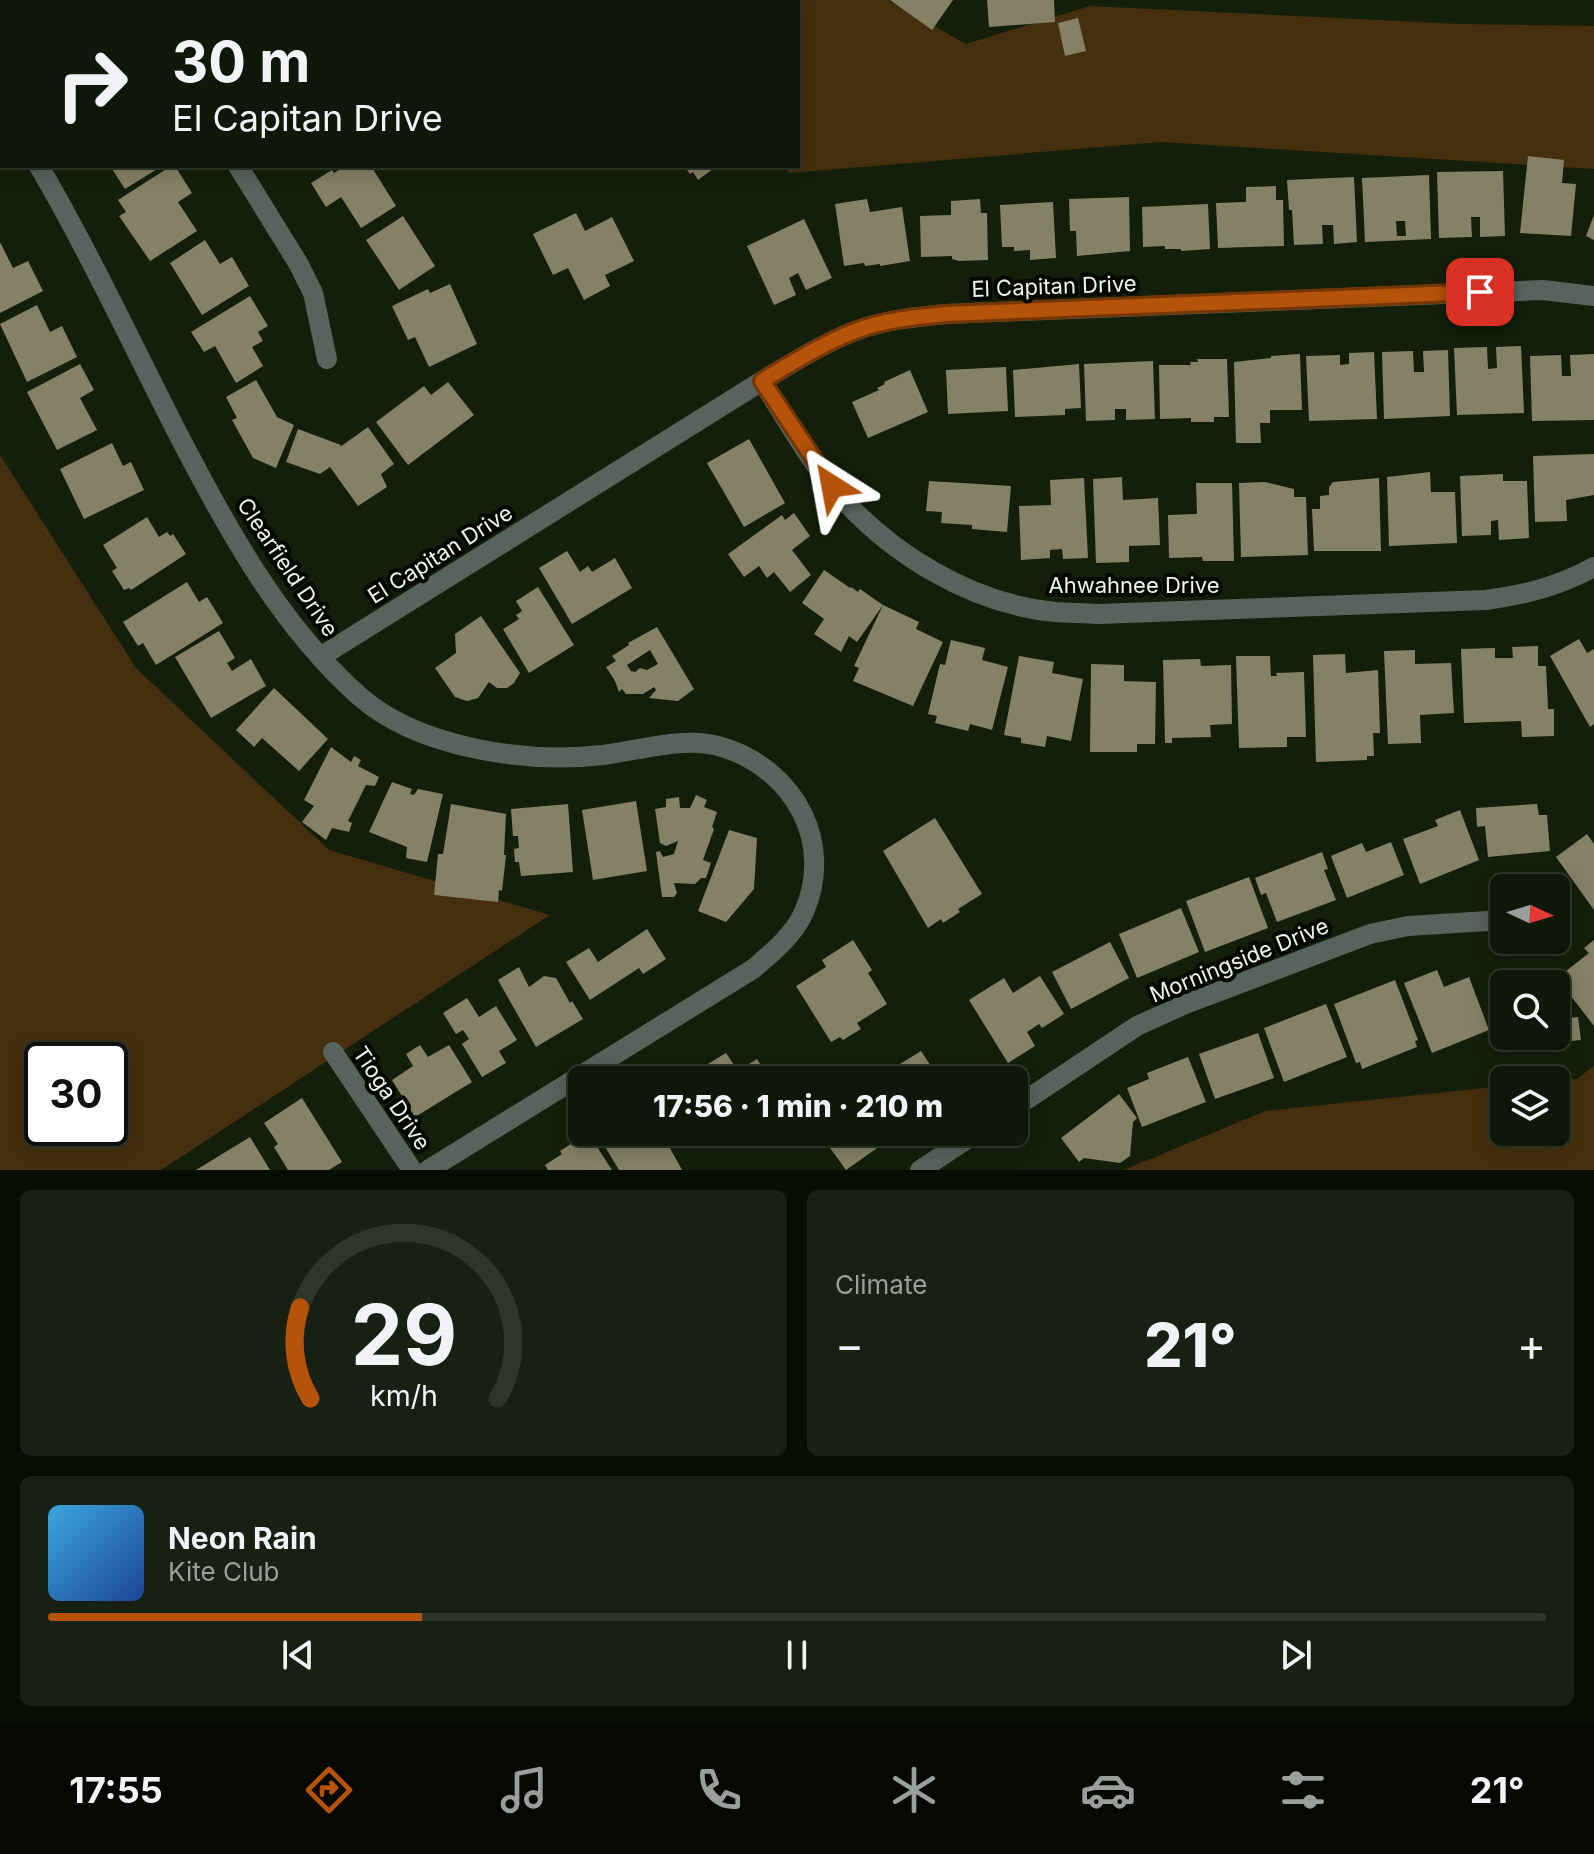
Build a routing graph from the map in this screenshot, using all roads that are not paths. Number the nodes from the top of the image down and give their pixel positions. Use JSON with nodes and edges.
{"nodes":[{"id":1,"x":40,"y":168,"type":"edge"},
{"id":2,"x":239,"y":168,"type":"edge"},
{"id":3,"x":1594,"y":296,"type":"edge"},
{"id":4,"x":327,"y":359,"type":"dead end"},
{"id":5,"x":762,"y":381,"type":"junction"},
{"id":6,"x":1594,"y":567,"type":"edge"},
{"id":7,"x":320,"y":657,"type":"junction"},
{"id":8,"x":1490,"y":921,"type":"edge"},
{"id":9,"x":333,"y":1052,"type":"dead end"},
{"id":10,"x":1028,"y":1099,"type":"edge"},
{"id":11,"x":957,"y":1146,"type":"edge"},
{"id":12,"x":412,"y":1170,"type":"edge"},
{"id":13,"x":428,"y":1170,"type":"edge"},
{"id":14,"x":920,"y":1170,"type":"edge"}],
"edges":[{"from":1,"to":7,"type":"street","name":"Clearfield Drive"},
{"from":2,"to":4,"type":"street"},
{"from":3,"to":5,"type":"street","name":"El Capitan Drive"},
{"from":5,"to":6,"type":"street","name":"Ahwahnee Drive"},
{"from":5,"to":7,"type":"street","name":"El Capitan Drive"},
{"from":7,"to":13,"type":"street","name":"Clearfield Drive"},
{"from":8,"to":10,"type":"street","name":"Morningside Drive"},
{"from":9,"to":12,"type":"street","name":"Tioga Drive"},
{"from":11,"to":14,"type":"street"}]}
